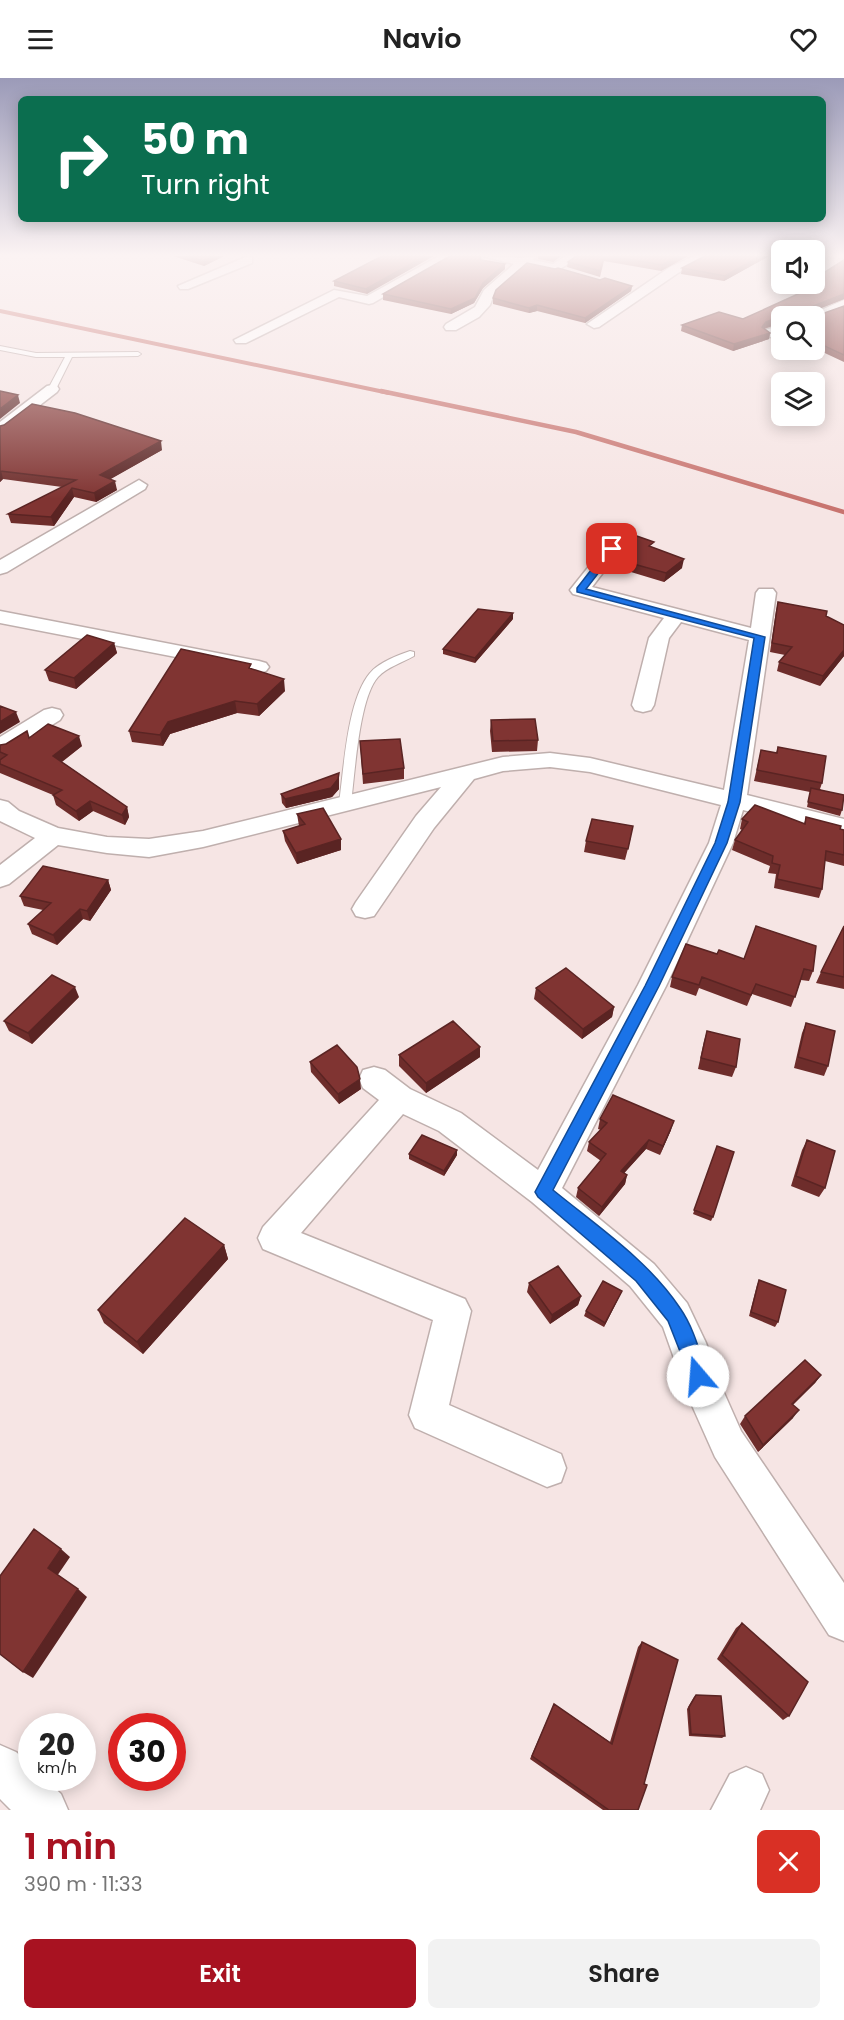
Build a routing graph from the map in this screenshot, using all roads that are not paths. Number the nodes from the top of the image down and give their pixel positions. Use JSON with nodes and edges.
{"nodes":[{"id":1,"x":248,"y":337,"type":"edge"},
{"id":2,"x":241,"y":340,"type":"dead end"},
{"id":3,"x":0,"y":348,"type":"edge"},
{"id":4,"x":138,"y":354,"type":"dead end"},
{"id":5,"x":69,"y":356,"type":"junction"},
{"id":6,"x":52,"y":389,"type":"joint"},
{"id":7,"x":0,"y":429,"type":"edge"},
{"id":8,"x":140,"y":485,"type":"dead end"},
{"id":9,"x":0,"y":549,"type":"edge"},
{"id":10,"x":612,"y":549,"type":"dead end"},
{"id":11,"x":19,"y":556,"type":"junction"},
{"id":12,"x":0,"y":568,"type":"edge"},
{"id":13,"x":766,"y":593,"type":"dead end"},
{"id":14,"x":676,"y":615,"type":"junction"},
{"id":15,"x":0,"y":617,"type":"edge"},
{"id":16,"x":759,"y":637,"type":"junction"},
{"id":17,"x":410,"y":654,"type":"dead end"},
{"id":18,"x":259,"y":667,"type":"dead end"},
{"id":19,"x":643,"y":705,"type":"dead end"},
{"id":20,"x":52,"y":715,"type":"dead end"},
{"id":21,"x":0,"y":747,"type":"edge"},
{"id":22,"x":465,"y":774,"type":"junction"},
{"id":23,"x":345,"y":802,"type":"junction"},
{"id":24,"x":734,"y":802,"type":"junction"},
{"id":25,"x":0,"y":808,"type":"edge"},
{"id":26,"x":844,"y":826,"type":"edge"},
{"id":27,"x":53,"y":836,"type":"junction"},
{"id":28,"x":0,"y":878,"type":"edge"},
{"id":29,"x":365,"y":909,"type":"dead end"},
{"id":30,"x":543,"y":1192,"type":"junction"},
{"id":31,"x":547,"y":1468,"type":"dead end"},
{"id":32,"x":844,"y":1620,"type":"edge"},
{"id":33,"x":0,"y":1768,"type":"edge"},
{"id":34,"x":45,"y":1810,"type":"edge"}],
"edges":[{"from":1,"to":2,"type":"street"},
{"from":3,"to":5,"type":"lane"},
{"from":4,"to":5,"type":"lane"},
{"from":5,"to":6,"type":"lane"},
{"from":6,"to":7,"type":"street"},
{"from":8,"to":11,"type":"street"},
{"from":9,"to":11,"type":"street"},
{"from":10,"to":14,"type":"street"},
{"from":11,"to":12,"type":"street"},
{"from":13,"to":16,"type":"street"},
{"from":14,"to":16,"type":"street"},
{"from":14,"to":19,"type":"street"},
{"from":15,"to":18,"type":"street"},
{"from":16,"to":24,"type":"street"},
{"from":17,"to":23,"type":"lane"},
{"from":20,"to":21,"type":"street"},
{"from":22,"to":23,"type":"street"},
{"from":22,"to":24,"type":"street"},
{"from":22,"to":29,"type":"street"},
{"from":23,"to":27,"type":"street"},
{"from":24,"to":26,"type":"street"},
{"from":24,"to":30,"type":"street"},
{"from":25,"to":27,"type":"street"},
{"from":27,"to":28,"type":"street"},
{"from":30,"to":31,"type":"street"},
{"from":30,"to":32,"type":"street"},
{"from":33,"to":34,"type":"street"}]}
